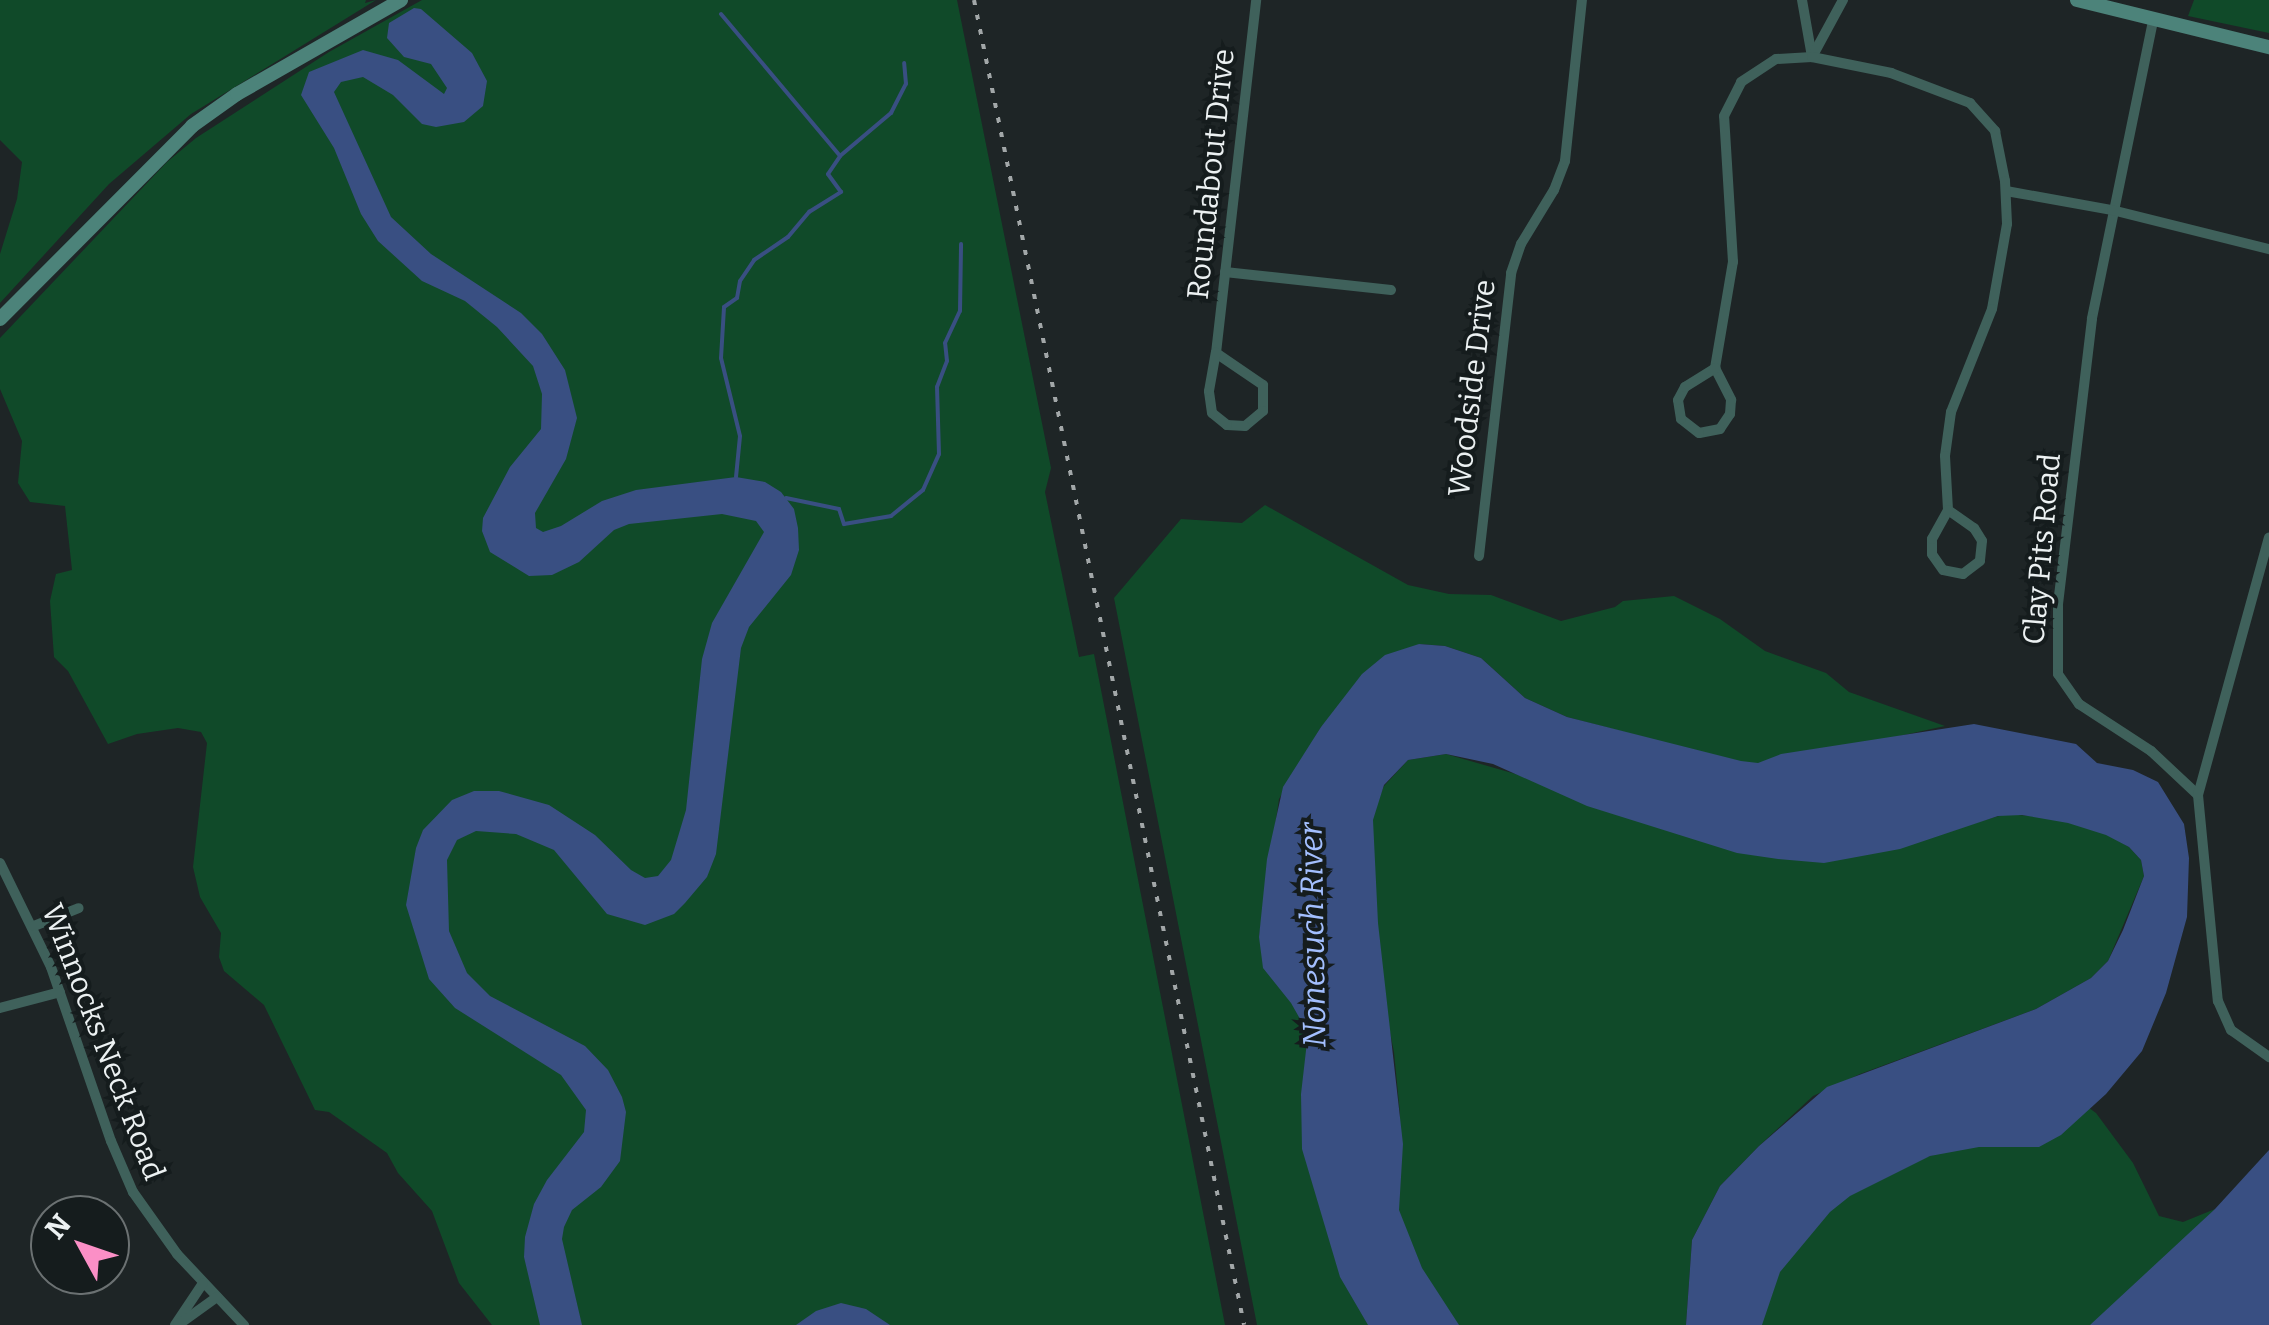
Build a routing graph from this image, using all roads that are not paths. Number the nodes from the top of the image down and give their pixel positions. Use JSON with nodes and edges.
{"nodes":[{"id":1,"x":401,"y":0,"type":"edge"},
{"id":2,"x":1256,"y":0,"type":"edge"},
{"id":3,"x":1582,"y":0,"type":"edge"},
{"id":4,"x":1802,"y":0,"type":"edge"},
{"id":5,"x":1843,"y":0,"type":"edge"},
{"id":6,"x":2077,"y":0,"type":"edge"},
{"id":7,"x":2153,"y":21,"type":"junction"},
{"id":8,"x":2269,"y":48,"type":"edge"},
{"id":9,"x":1812,"y":58,"type":"junction"},
{"id":10,"x":2006,"y":191,"type":"junction"},
{"id":11,"x":2112,"y":210,"type":"junction"},
{"id":12,"x":2269,"y":249,"type":"edge"},
{"id":13,"x":1225,"y":272,"type":"junction"},
{"id":14,"x":1391,"y":290,"type":"dead end"},
{"id":15,"x":0,"y":318,"type":"edge"},
{"id":16,"x":1216,"y":354,"type":"junction"},
{"id":17,"x":1715,"y":368,"type":"junction"},
{"id":18,"x":1948,"y":510,"type":"junction"},
{"id":19,"x":2269,"y":538,"type":"edge"},
{"id":20,"x":1479,"y":556,"type":"dead end"},
{"id":21,"x":2198,"y":795,"type":"junction"},
{"id":22,"x":0,"y":863,"type":"edge"},
{"id":23,"x":80,"y":908,"type":"dead end"},
{"id":24,"x":34,"y":926,"type":"junction"},
{"id":25,"x":60,"y":992,"type":"junction"},
{"id":26,"x":0,"y":1008,"type":"edge"},
{"id":27,"x":2269,"y":1058,"type":"edge"},
{"id":28,"x":204,"y":1282,"type":"junction"},
{"id":29,"x":217,"y":1297,"type":"junction"},
{"id":30,"x":177,"y":1325,"type":"edge"},
{"id":31,"x":244,"y":1325,"type":"edge"}],
"edges":[{"from":1,"to":15,"type":"main road"},
{"from":2,"to":13,"type":"street","name":"Roundabout Drive"},
{"from":3,"to":20,"type":"street","name":"Woodside Drive"},
{"from":4,"to":9,"type":"street"},
{"from":5,"to":9,"type":"street"},
{"from":6,"to":7,"type":"main road"},
{"from":7,"to":8,"type":"main road"},
{"from":7,"to":11,"type":"street","name":"Clay Pits Road"},
{"from":9,"to":10,"type":"street"},
{"from":9,"to":17,"type":"street"},
{"from":10,"to":11,"type":"street"},
{"from":10,"to":18,"type":"street"},
{"from":11,"to":12,"type":"street"},
{"from":11,"to":21,"type":"street","name":"Clay Pits Road"},
{"from":13,"to":14,"type":"street"},
{"from":13,"to":16,"type":"street","name":"Roundabout Drive"},
{"from":16,"to":16,"type":"street","name":"Roundabout Drive"},
{"from":17,"to":17,"type":"street"},
{"from":18,"to":18,"type":"street"},
{"from":19,"to":21,"type":"street"},
{"from":21,"to":27,"type":"street"},
{"from":22,"to":24,"type":"street","name":"Winnocks Neck Road"},
{"from":23,"to":24,"type":"street"},
{"from":24,"to":25,"type":"street","name":"Winnocks Neck Road"},
{"from":25,"to":26,"type":"street"},
{"from":25,"to":28,"type":"street","name":"Winnocks Neck Road"},
{"from":28,"to":29,"type":"street","name":"Winnocks Neck Road"},
{"from":28,"to":30,"type":"street"},
{"from":29,"to":30,"type":"street"},
{"from":29,"to":31,"type":"street","name":"Winnocks Neck Road"}]}
